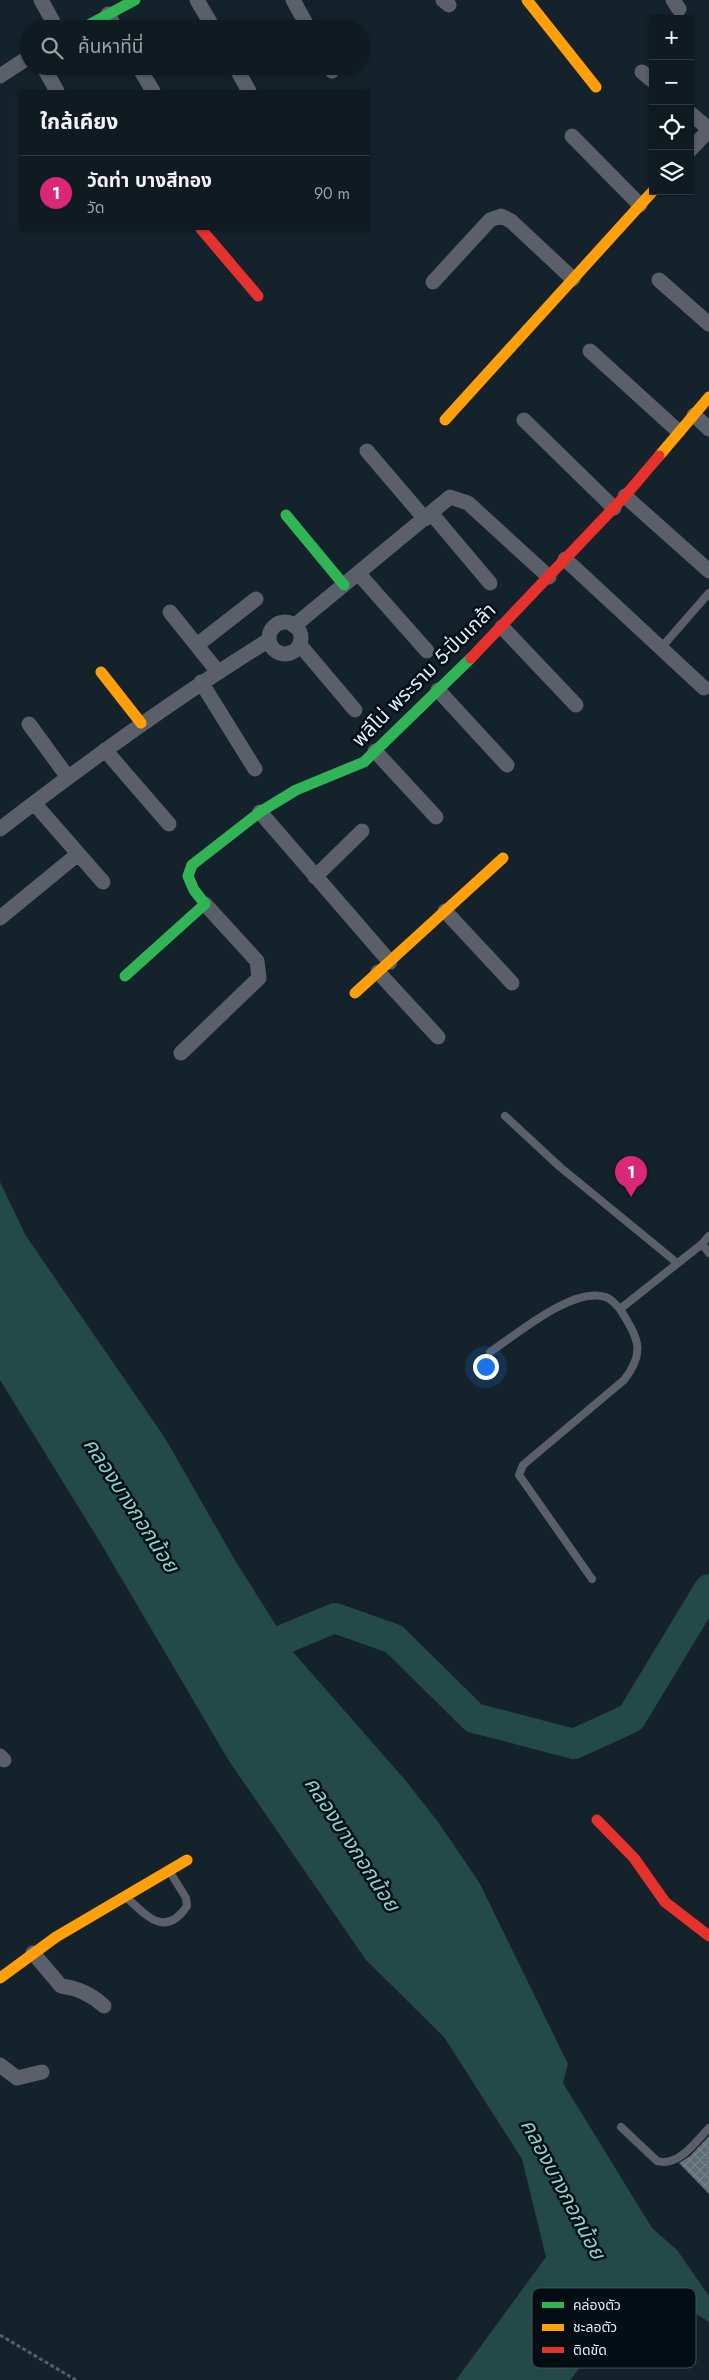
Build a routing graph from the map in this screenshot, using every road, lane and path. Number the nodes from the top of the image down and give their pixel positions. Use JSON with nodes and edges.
{"nodes":[{"id":1,"x":41,"y":0,"type":"edge"},
{"id":2,"x":134,"y":0,"type":"edge"},
{"id":3,"x":198,"y":0,"type":"edge"},
{"id":4,"x":293,"y":0,"type":"edge"},
{"id":5,"x":527,"y":0,"type":"edge"},
{"id":6,"x":108,"y":14,"type":"junction"},
{"id":7,"x":52,"y":20,"type":"edge"},
{"id":8,"x":97,"y":20,"type":"edge"},
{"id":9,"x":111,"y":20,"type":"edge"},
{"id":10,"x":209,"y":20,"type":"edge"},
{"id":11,"x":304,"y":20,"type":"edge"},
{"id":12,"x":20,"y":63,"type":"edge"},
{"id":13,"x":48,"y":75,"type":"edge"},
{"id":14,"x":143,"y":75,"type":"edge"},
{"id":15,"x":240,"y":75,"type":"edge"},
{"id":16,"x":0,"y":76,"type":"edge"},
{"id":17,"x":596,"y":87,"type":"dead end"},
{"id":18,"x":56,"y":90,"type":"edge"},
{"id":19,"x":152,"y":90,"type":"edge"},
{"id":20,"x":248,"y":90,"type":"edge"},
{"id":21,"x":694,"y":116,"type":"edge"},
{"id":22,"x":709,"y":129,"type":"edge"},
{"id":23,"x":572,"y":136,"type":"dead end"},
{"id":24,"x":694,"y":146,"type":"edge"},
{"id":25,"x":649,"y":195,"type":"edge"},
{"id":26,"x":640,"y":205,"type":"junction"},
{"id":27,"x":202,"y":230,"type":"edge"},
{"id":28,"x":573,"y":279,"type":"junction"},
{"id":29,"x":659,"y":280,"type":"dead end"},
{"id":30,"x":433,"y":282,"type":"dead end"},
{"id":31,"x":258,"y":296,"type":"dead end"},
{"id":32,"x":709,"y":324,"type":"edge"},
{"id":33,"x":590,"y":352,"type":"dead end"},
{"id":34,"x":709,"y":397,"type":"edge"},
{"id":35,"x":694,"y":415,"type":"junction"},
{"id":36,"x":445,"y":420,"type":"dead end"},
{"id":37,"x":524,"y":420,"type":"dead end"},
{"id":38,"x":709,"y":428,"type":"edge"},
{"id":39,"x":678,"y":432,"type":"junction"},
{"id":40,"x":367,"y":451,"type":"dead end"},
{"id":41,"x":625,"y":496,"type":"junction"},
{"id":42,"x":614,"y":508,"type":"junction"},
{"id":43,"x":286,"y":515,"type":"dead end"},
{"id":44,"x":428,"y":516,"type":"junction"},
{"id":45,"x":565,"y":559,"type":"junction"},
{"id":46,"x":709,"y":571,"type":"edge"},
{"id":47,"x":358,"y":573,"type":"junction"},
{"id":48,"x":549,"y":577,"type":"junction"},
{"id":49,"x":490,"y":582,"type":"dead end"},
{"id":50,"x":344,"y":585,"type":"junction"},
{"id":51,"x":709,"y":593,"type":"edge"},
{"id":52,"x":256,"y":599,"type":"dead end"},
{"id":53,"x":170,"y":612,"type":"dead end"},
{"id":54,"x":294,"y":626,"type":"junction"},
{"id":55,"x":502,"y":627,"type":"junction"},
{"id":56,"x":269,"y":640,"type":"junction"},
{"id":57,"x":300,"y":644,"type":"junction"},
{"id":58,"x":197,"y":645,"type":"junction"},
{"id":59,"x":661,"y":648,"type":"junction"},
{"id":60,"x":427,"y":651,"type":"dead end"},
{"id":61,"x":101,"y":672,"type":"dead end"},
{"id":62,"x":218,"y":672,"type":"junction"},
{"id":63,"x":201,"y":682,"type":"junction"},
{"id":64,"x":704,"y":688,"type":"dead end"},
{"id":65,"x":438,"y":690,"type":"junction"},
{"id":66,"x":576,"y":704,"type":"dead end"},
{"id":67,"x":356,"y":710,"type":"dead end"},
{"id":68,"x":141,"y":723,"type":"junction"},
{"id":69,"x":30,"y":724,"type":"dead end"},
{"id":70,"x":106,"y":750,"type":"junction"},
{"id":71,"x":375,"y":751,"type":"junction"},
{"id":72,"x":507,"y":765,"type":"dead end"},
{"id":73,"x":255,"y":769,"type":"dead end"},
{"id":74,"x":67,"y":776,"type":"junction"},
{"id":75,"x":34,"y":803,"type":"junction"},
{"id":76,"x":260,"y":812,"type":"junction"},
{"id":77,"x":436,"y":817,"type":"dead end"},
{"id":78,"x":168,"y":824,"type":"dead end"},
{"id":79,"x":0,"y":829,"type":"edge"},
{"id":80,"x":362,"y":831,"type":"dead end"},
{"id":81,"x":78,"y":854,"type":"junction"},
{"id":82,"x":503,"y":858,"type":"dead end"},
{"id":83,"x":315,"y":877,"type":"junction"},
{"id":84,"x":103,"y":882,"type":"dead end"},
{"id":85,"x":205,"y":904,"type":"junction"},
{"id":86,"x":445,"y":911,"type":"junction"},
{"id":87,"x":0,"y":918,"type":"edge"},
{"id":88,"x":390,"y":962,"type":"junction"},
{"id":89,"x":378,"y":972,"type":"junction"},
{"id":90,"x":125,"y":976,"type":"dead end"},
{"id":91,"x":512,"y":983,"type":"dead end"},
{"id":92,"x":355,"y":993,"type":"dead end"},
{"id":93,"x":438,"y":1037,"type":"dead end"},
{"id":94,"x":181,"y":1053,"type":"dead end"},
{"id":95,"x":505,"y":1116,"type":"dead end"},
{"id":96,"x":709,"y":1236,"type":"edge"},
{"id":97,"x":702,"y":1244,"type":"junction"},
{"id":98,"x":709,"y":1253,"type":"edge"},
{"id":99,"x":676,"y":1262,"type":"junction"},
{"id":100,"x":620,"y":1309,"type":"junction"},
{"id":101,"x":490,"y":1352,"type":"dead end"},
{"id":102,"x":592,"y":1580,"type":"dead end"},
{"id":103,"x":597,"y":1820,"type":"dead end"},
{"id":104,"x":187,"y":1860,"type":"dead end"},
{"id":105,"x":169,"y":1870,"type":"junction"},
{"id":106,"x":124,"y":1896,"type":"junction"},
{"id":107,"x":709,"y":1936,"type":"edge"},
{"id":108,"x":33,"y":1953,"type":"junction"},
{"id":109,"x":0,"y":1978,"type":"edge"},
{"id":110,"x":104,"y":2006,"type":"dead end"},
{"id":111,"x":0,"y":2065,"type":"edge"},
{"id":112,"x":42,"y":2072,"type":"dead end"},
{"id":113,"x":621,"y":2127,"type":"dead end"},
{"id":114,"x":709,"y":2128,"type":"edge"},
{"id":115,"x":0,"y":2335,"type":"edge"},
{"id":116,"x":76,"y":2380,"type":"edge"}],
"edges":[{"from":1,"to":7,"type":"street"},
{"from":2,"to":6,"type":"street"},
{"from":3,"to":10,"type":"street"},
{"from":4,"to":11,"type":"street"},
{"from":5,"to":17,"type":"street"},
{"from":6,"to":8,"type":"street"},
{"from":6,"to":9,"type":"street"},
{"from":12,"to":16,"type":"street"},
{"from":13,"to":18,"type":"street"},
{"from":14,"to":19,"type":"street"},
{"from":15,"to":20,"type":"street"},
{"from":21,"to":22,"type":"street"},
{"from":22,"to":24,"type":"street"},
{"from":23,"to":26,"type":"street"},
{"from":25,"to":26,"type":"street"},
{"from":26,"to":28,"type":"street"},
{"from":27,"to":31,"type":"street"},
{"from":28,"to":30,"type":"street"},
{"from":28,"to":36,"type":"street"},
{"from":29,"to":32,"type":"street"},
{"from":33,"to":39,"type":"street"},
{"from":34,"to":35,"type":"street","name":"พลีโน่ พระราม 5-ปิ่นเกล้า"},
{"from":35,"to":38,"type":"street"},
{"from":35,"to":39,"type":"street","name":"พลีโน่ พระราม 5-ปิ่นเกล้า"},
{"from":37,"to":42,"type":"street"},
{"from":39,"to":41,"type":"street","name":"พลีโน่ พระราม 5-ปิ่นเกล้า"},
{"from":40,"to":44,"type":"street"},
{"from":41,"to":42,"type":"street","name":"พลีโน่ พระราม 5-ปิ่นเกล้า"},
{"from":41,"to":46,"type":"street"},
{"from":42,"to":45,"type":"street","name":"พลีโน่ พระราม 5-ปิ่นเกล้า"},
{"from":43,"to":50,"type":"street"},
{"from":44,"to":47,"type":"street"},
{"from":44,"to":48,"type":"street"},
{"from":44,"to":49,"type":"street"},
{"from":45,"to":48,"type":"street","name":"พลีโน่ พระราม 5-ปิ่นเกล้า"},
{"from":45,"to":59,"type":"street"},
{"from":47,"to":50,"type":"street"},
{"from":47,"to":60,"type":"street"},
{"from":48,"to":55,"type":"street","name":"พลีโน่ พระราม 5-ปิ่นเกล้า"},
{"from":50,"to":54,"type":"street"},
{"from":51,"to":59,"type":"lane"},
{"from":52,"to":58,"type":"street"},
{"from":53,"to":58,"type":"street"},
{"from":54,"to":56,"type":"street"},
{"from":54,"to":57,"type":"street"},
{"from":55,"to":65,"type":"street","name":"พลีโน่ พระราม 5-ปิ่นเกล้า"},
{"from":55,"to":66,"type":"street"},
{"from":56,"to":57,"type":"street"},
{"from":56,"to":62,"type":"street"},
{"from":57,"to":67,"type":"street"},
{"from":58,"to":62,"type":"street"},
{"from":59,"to":64,"type":"street"},
{"from":61,"to":68,"type":"street"},
{"from":62,"to":63,"type":"street"},
{"from":63,"to":68,"type":"street"},
{"from":63,"to":73,"type":"street"},
{"from":65,"to":71,"type":"street","name":"พลีโน่ พระราม 5-ปิ่นเกล้า"},
{"from":65,"to":72,"type":"street"},
{"from":68,"to":70,"type":"street"},
{"from":69,"to":74,"type":"street"},
{"from":70,"to":74,"type":"street"},
{"from":70,"to":78,"type":"street"},
{"from":71,"to":76,"type":"street","name":"พลีโน่ พระราม 5-ปิ่นเกล้า"},
{"from":71,"to":77,"type":"street"},
{"from":74,"to":75,"type":"street"},
{"from":75,"to":79,"type":"street"},
{"from":75,"to":81,"type":"street"},
{"from":76,"to":83,"type":"street"},
{"from":76,"to":85,"type":"street","name":"พลีโน่ พระราม 5-ปิ่นเกล้า"},
{"from":80,"to":83,"type":"street"},
{"from":81,"to":84,"type":"street"},
{"from":81,"to":87,"type":"street"},
{"from":82,"to":86,"type":"street"},
{"from":83,"to":88,"type":"street"},
{"from":85,"to":90,"type":"street"},
{"from":85,"to":94,"type":"street"},
{"from":86,"to":88,"type":"street"},
{"from":86,"to":91,"type":"street"},
{"from":88,"to":89,"type":"street"},
{"from":89,"to":92,"type":"street"},
{"from":89,"to":93,"type":"street"},
{"from":95,"to":99,"type":"lane"},
{"from":96,"to":97,"type":"lane"},
{"from":97,"to":98,"type":"lane"},
{"from":97,"to":99,"type":"lane"},
{"from":99,"to":100,"type":"lane"},
{"from":100,"to":101,"type":"lane"},
{"from":100,"to":102,"type":"lane"},
{"from":103,"to":107,"type":"street"},
{"from":104,"to":105,"type":"street"},
{"from":105,"to":106,"type":"street"},
{"from":105,"to":106,"type":"lane"},
{"from":106,"to":108,"type":"street"},
{"from":108,"to":109,"type":"street"},
{"from":108,"to":110,"type":"street"},
{"from":111,"to":112,"type":"street"},
{"from":113,"to":114,"type":"lane"},
{"from":115,"to":116,"type":"path"}]}
